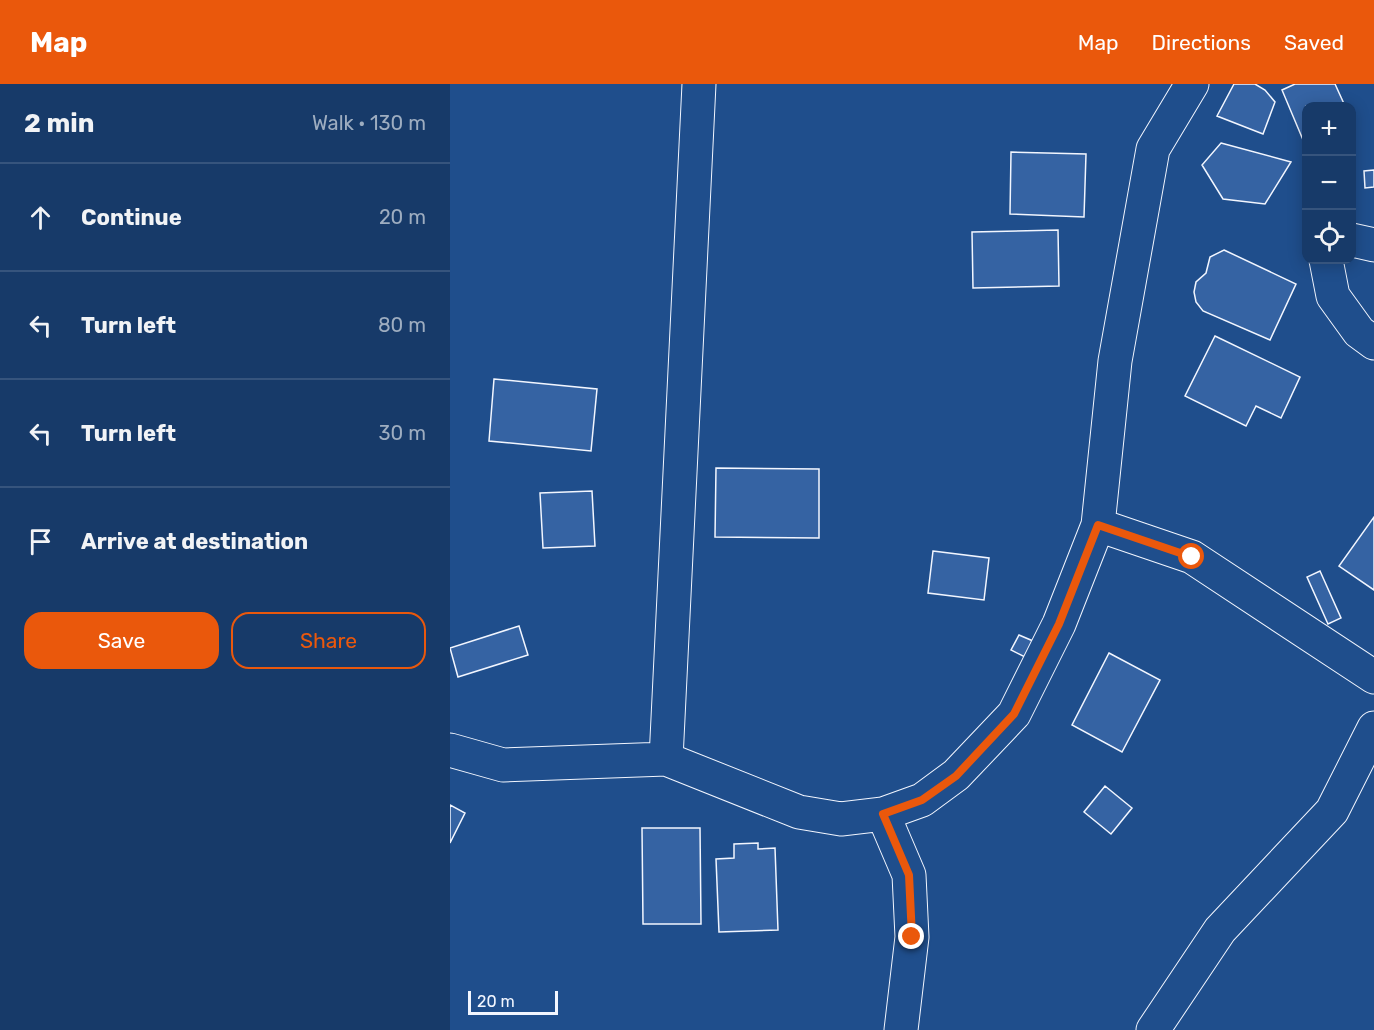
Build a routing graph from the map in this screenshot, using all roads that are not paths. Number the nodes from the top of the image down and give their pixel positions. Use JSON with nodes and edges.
{"nodes":[{"id":1,"x":699,"y":84,"type":"edge"},
{"id":2,"x":1192,"y":84,"type":"edge"},
{"id":3,"x":1356,"y":241,"type":"edge"},
{"id":4,"x":1374,"y":245,"type":"edge"},
{"id":5,"x":1327,"y":264,"type":"edge"},
{"id":6,"x":1374,"y":343,"type":"edge"},
{"id":7,"x":1098,"y":525,"type":"junction"},
{"id":8,"x":1374,"y":677,"type":"edge"},
{"id":9,"x":1374,"y":728,"type":"edge"},
{"id":10,"x":450,"y":750,"type":"edge"},
{"id":11,"x":666,"y":759,"type":"junction"},
{"id":12,"x":883,"y":814,"type":"junction"},
{"id":13,"x":901,"y":1030,"type":"edge"},
{"id":14,"x":1153,"y":1030,"type":"edge"}],
"edges":[{"from":1,"to":11,"type":"street"},
{"from":2,"to":7,"type":"street"},
{"from":3,"to":4,"type":"street"},
{"from":5,"to":6,"type":"street"},
{"from":7,"to":8,"type":"street"},
{"from":7,"to":12,"type":"street"},
{"from":9,"to":14,"type":"street"},
{"from":10,"to":11,"type":"street"},
{"from":11,"to":12,"type":"street"},
{"from":12,"to":13,"type":"street"}]}
